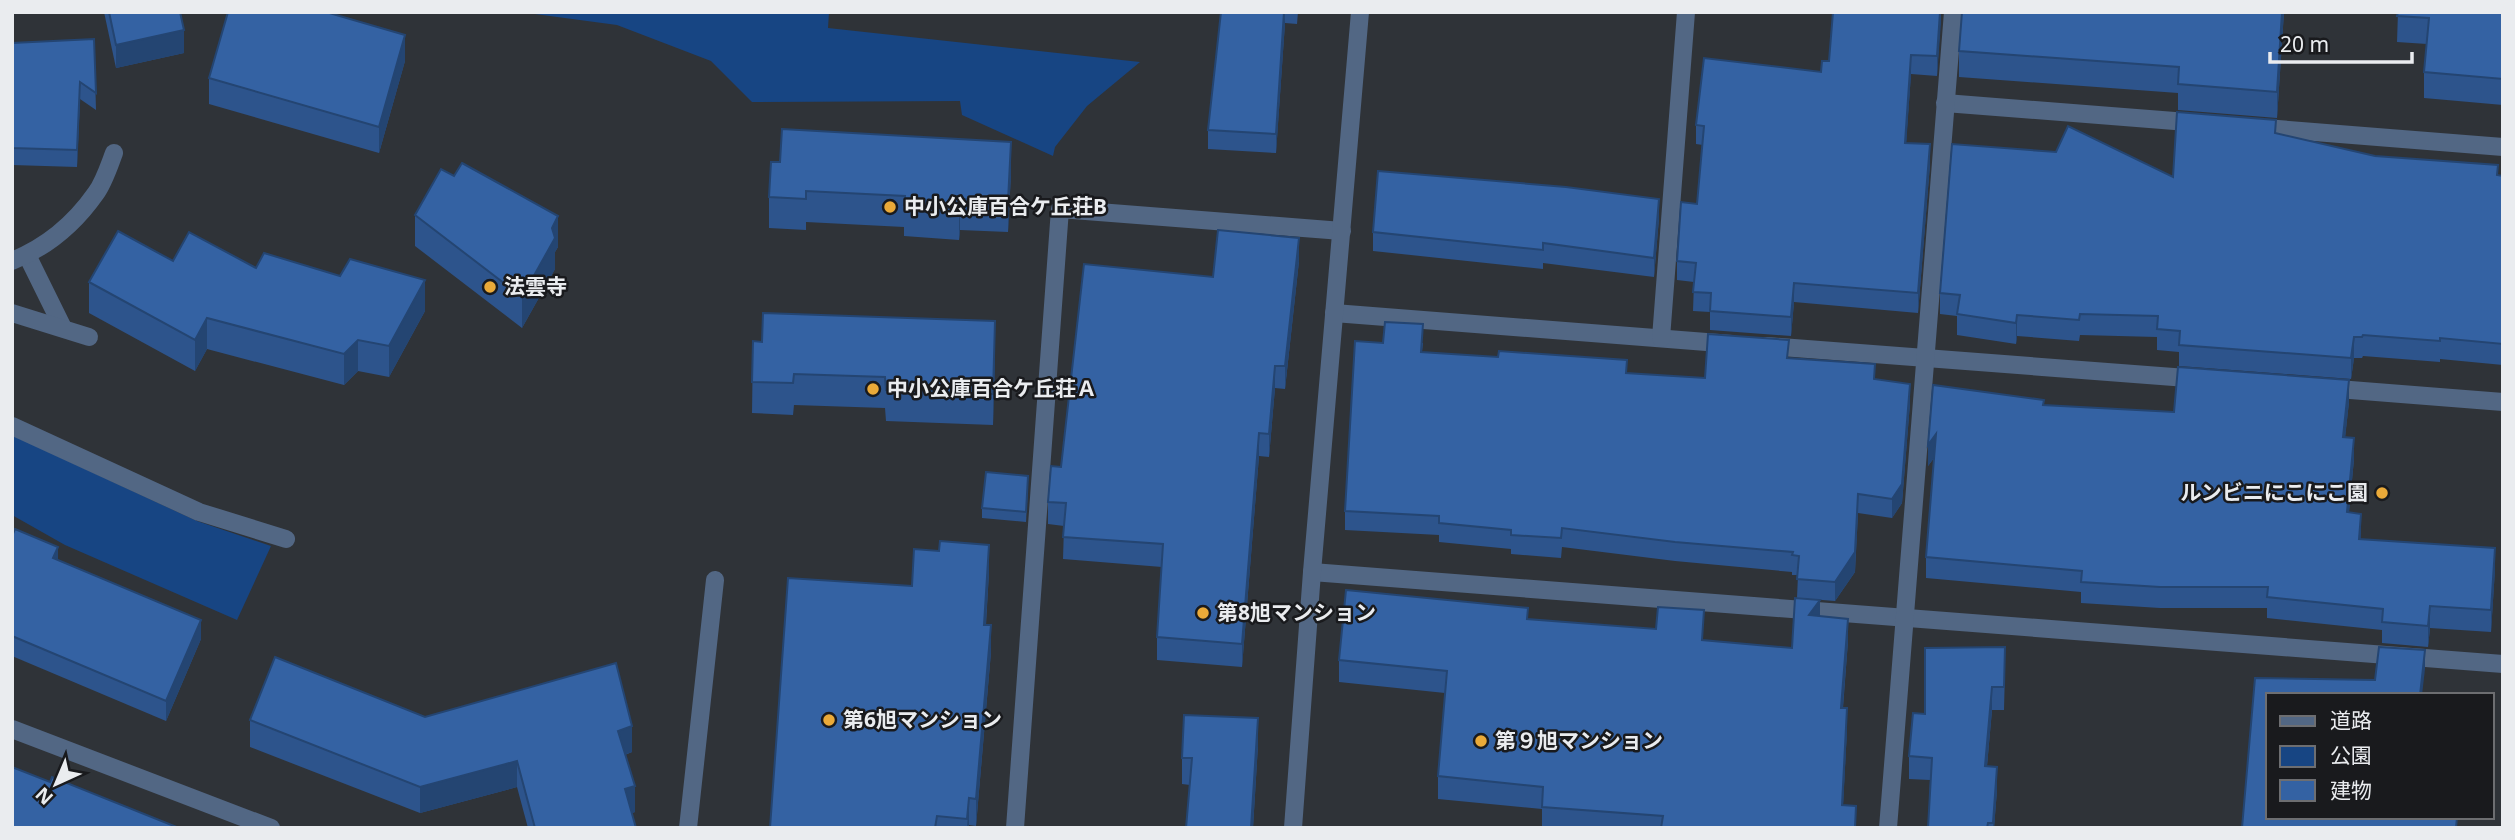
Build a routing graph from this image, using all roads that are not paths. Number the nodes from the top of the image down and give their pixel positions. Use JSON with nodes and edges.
{"nodes":[{"id":1,"x":1360,"y":12,"type":"edge"},
{"id":2,"x":1686,"y":12,"type":"edge"},
{"id":3,"x":1953,"y":12,"type":"edge"},
{"id":4,"x":1945,"y":103,"type":"junction"},
{"id":5,"x":2503,"y":147,"type":"edge"},
{"id":6,"x":114,"y":153,"type":"dead end"},
{"id":7,"x":1342,"y":231,"type":"junction"},
{"id":8,"x":20,"y":258,"type":"edge"},
{"id":9,"x":12,"y":313,"type":"edge"},
{"id":10,"x":1334,"y":313,"type":"junction"},
{"id":11,"x":63,"y":328,"type":"junction"},
{"id":12,"x":89,"y":337,"type":"dead end"},
{"id":13,"x":1661,"y":338,"type":"junction"},
{"id":14,"x":1926,"y":358,"type":"junction"},
{"id":15,"x":2222,"y":380,"type":"edge"},
{"id":16,"x":2305,"y":387,"type":"edge"},
{"id":17,"x":2503,"y":402,"type":"edge"},
{"id":18,"x":12,"y":426,"type":"edge"},
{"id":19,"x":286,"y":539,"type":"dead end"},
{"id":20,"x":1312,"y":572,"type":"junction"},
{"id":21,"x":715,"y":580,"type":"dead end"},
{"id":22,"x":1905,"y":618,"type":"junction"},
{"id":23,"x":2503,"y":664,"type":"edge"},
{"id":24,"x":12,"y":729,"type":"edge"},
{"id":25,"x":271,"y":828,"type":"edge"},
{"id":26,"x":688,"y":828,"type":"edge"},
{"id":27,"x":1015,"y":828,"type":"edge"},
{"id":28,"x":1293,"y":828,"type":"edge"},
{"id":29,"x":1888,"y":828,"type":"edge"}],
"edges":[{"from":1,"to":7,"type":"street"},
{"from":2,"to":13,"type":"street"},
{"from":3,"to":4,"type":"street"},
{"from":4,"to":5,"type":"street"},
{"from":4,"to":14,"type":"street"},
{"from":6,"to":8,"type":"street"},
{"from":7,"to":10,"type":"street"},
{"from":7,"to":27,"type":"street"},
{"from":8,"to":11,"type":"street"},
{"from":9,"to":11,"type":"street"},
{"from":10,"to":13,"type":"street"},
{"from":10,"to":20,"type":"street"},
{"from":11,"to":12,"type":"street"},
{"from":13,"to":14,"type":"street"},
{"from":14,"to":15,"type":"street"},
{"from":14,"to":22,"type":"street"},
{"from":16,"to":17,"type":"street"},
{"from":18,"to":19,"type":"street"},
{"from":20,"to":22,"type":"street"},
{"from":20,"to":28,"type":"street"},
{"from":21,"to":26,"type":"street"},
{"from":22,"to":23,"type":"street"},
{"from":22,"to":29,"type":"street"},
{"from":24,"to":25,"type":"street"}]}
